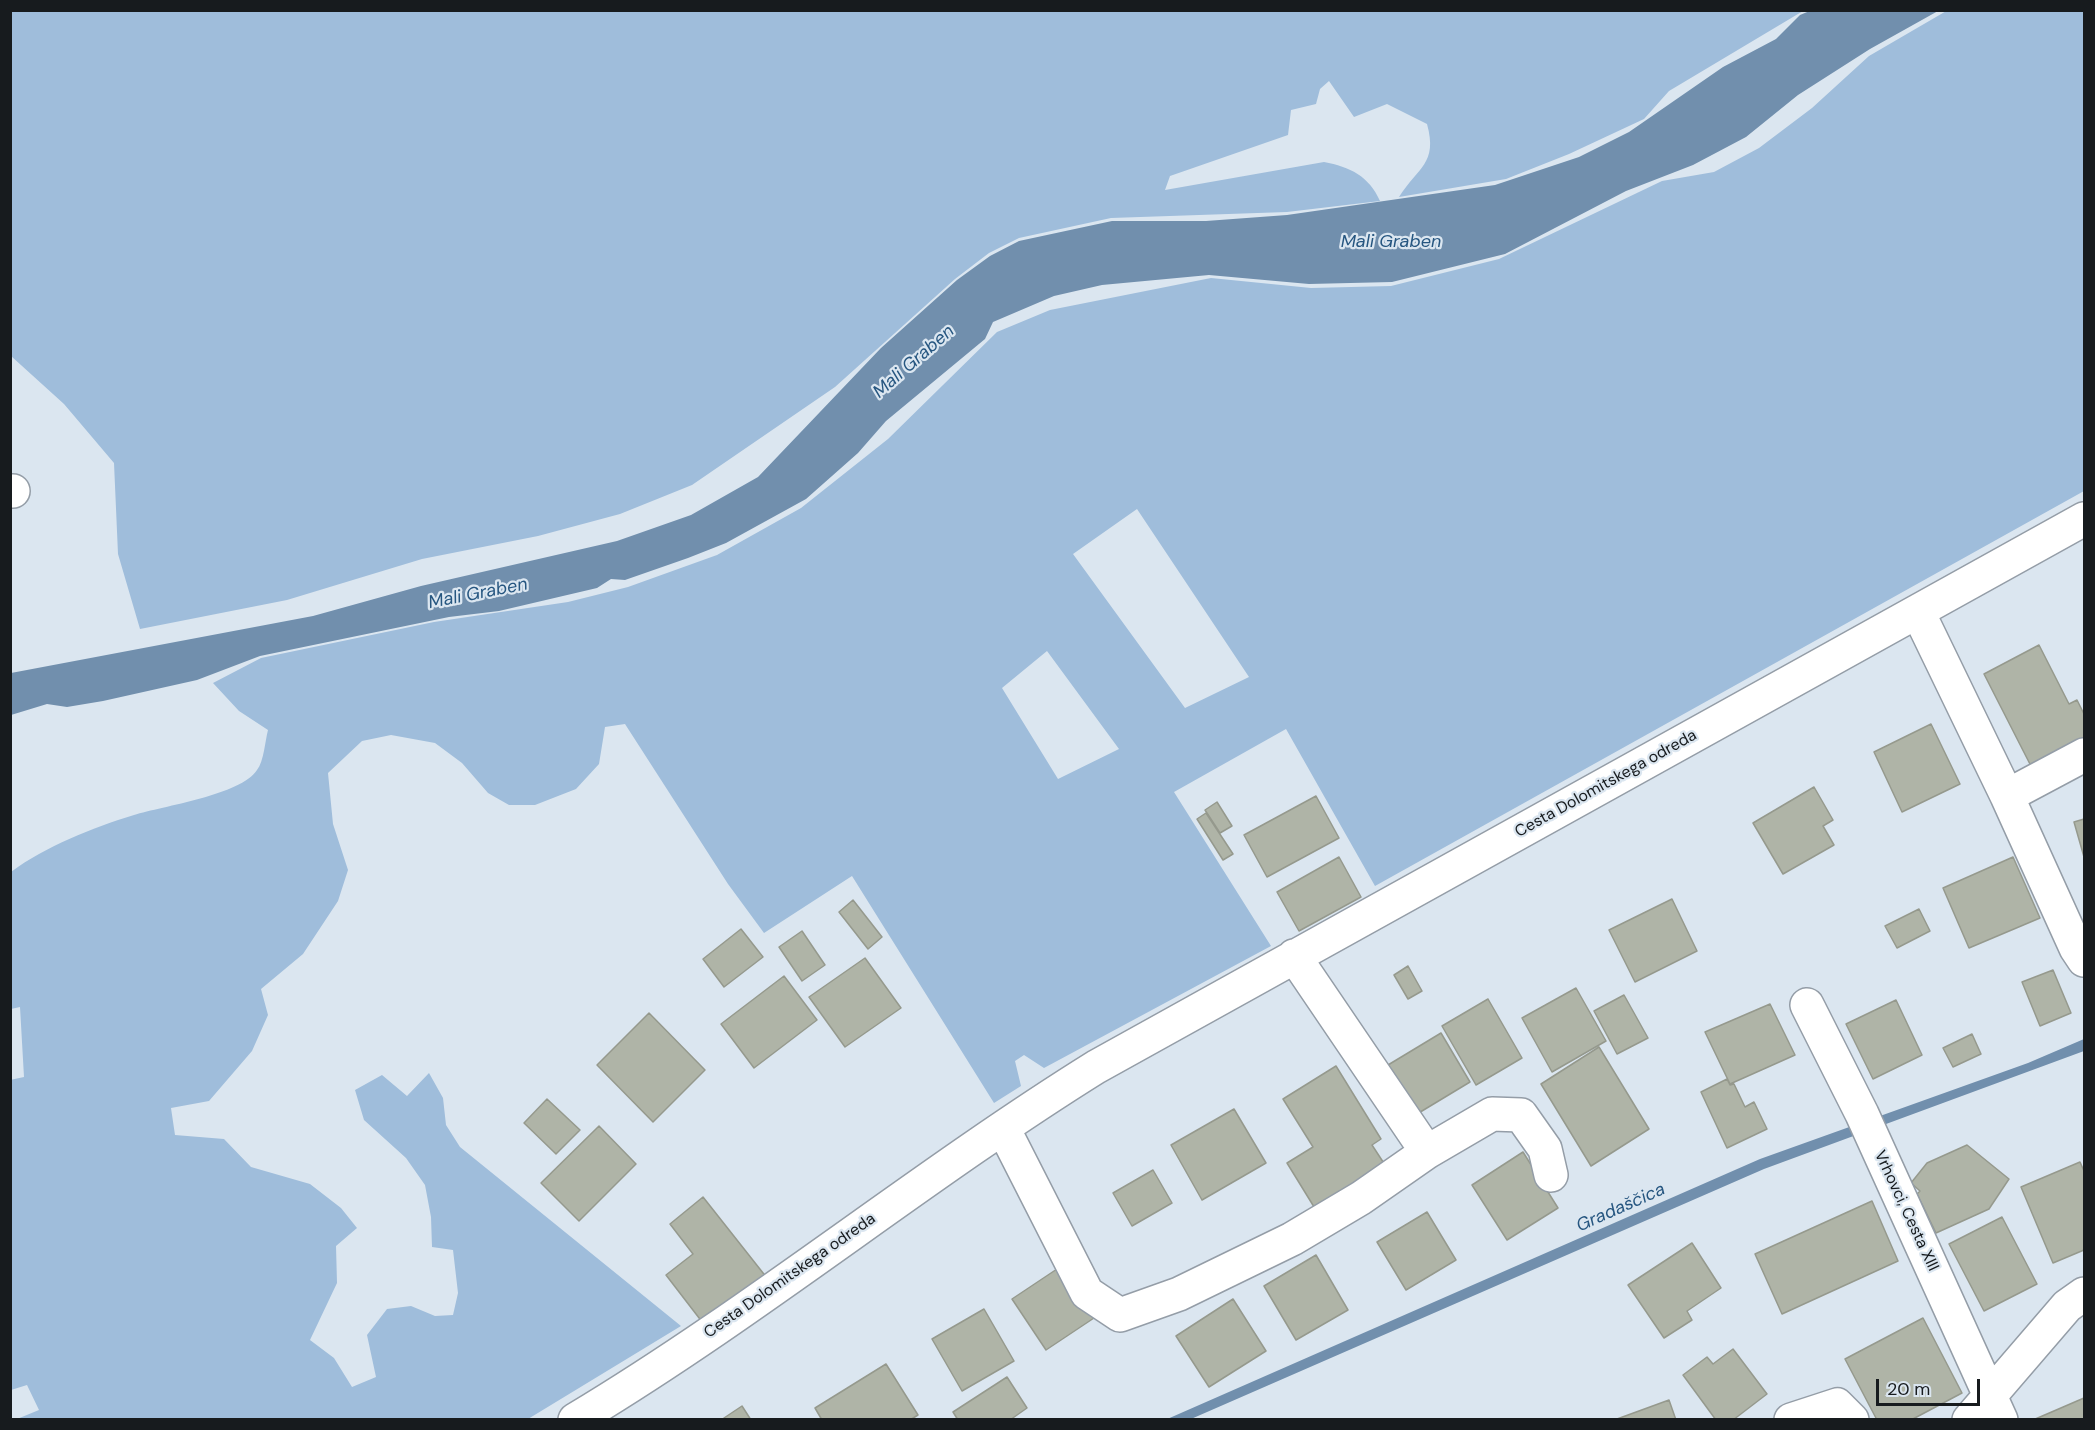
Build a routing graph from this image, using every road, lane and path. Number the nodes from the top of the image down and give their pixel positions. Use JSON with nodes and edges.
{"nodes":[{"id":1,"x":2085,"y":519,"type":"edge"},
{"id":2,"x":1918,"y":612,"type":"junction"},
{"id":3,"x":2085,"y":755,"type":"edge"},
{"id":4,"x":2007,"y":796,"type":"junction"},
{"id":5,"x":1294,"y":956,"type":"junction"},
{"id":6,"x":2085,"y":960,"type":"edge"},
{"id":7,"x":1807,"y":1005,"type":"dead end"},
{"id":8,"x":1003,"y":1128,"type":"junction"},
{"id":9,"x":1427,"y":1152,"type":"junction"},
{"id":10,"x":1551,"y":1175,"type":"dead end"},
{"id":11,"x":2085,"y":1294,"type":"edge"},
{"id":12,"x":1996,"y":1408,"type":"edge"},
{"id":13,"x":575,"y":1419,"type":"edge"},
{"id":14,"x":1791,"y":1419,"type":"edge"},
{"id":15,"x":1852,"y":1419,"type":"edge"},
{"id":16,"x":1969,"y":1419,"type":"edge"}],
"edges":[{"from":1,"to":2,"type":"street","name":"Cesta Dolomitskega odreda"},
{"from":2,"to":4,"type":"street"},
{"from":2,"to":5,"type":"street","name":"Cesta Dolomitskega odreda"},
{"from":3,"to":4,"type":"street"},
{"from":4,"to":6,"type":"street"},
{"from":5,"to":8,"type":"street","name":"Cesta Dolomitskega odreda"},
{"from":5,"to":9,"type":"street"},
{"from":7,"to":12,"type":"street","name":"Vrhovci, Cesta XIII"},
{"from":8,"to":9,"type":"street"},
{"from":8,"to":13,"type":"street","name":"Cesta Dolomitskega odreda"},
{"from":9,"to":10,"type":"street"},
{"from":11,"to":12,"type":"street"},
{"from":12,"to":16,"type":"street"},
{"from":14,"to":15,"type":"street"}]}
